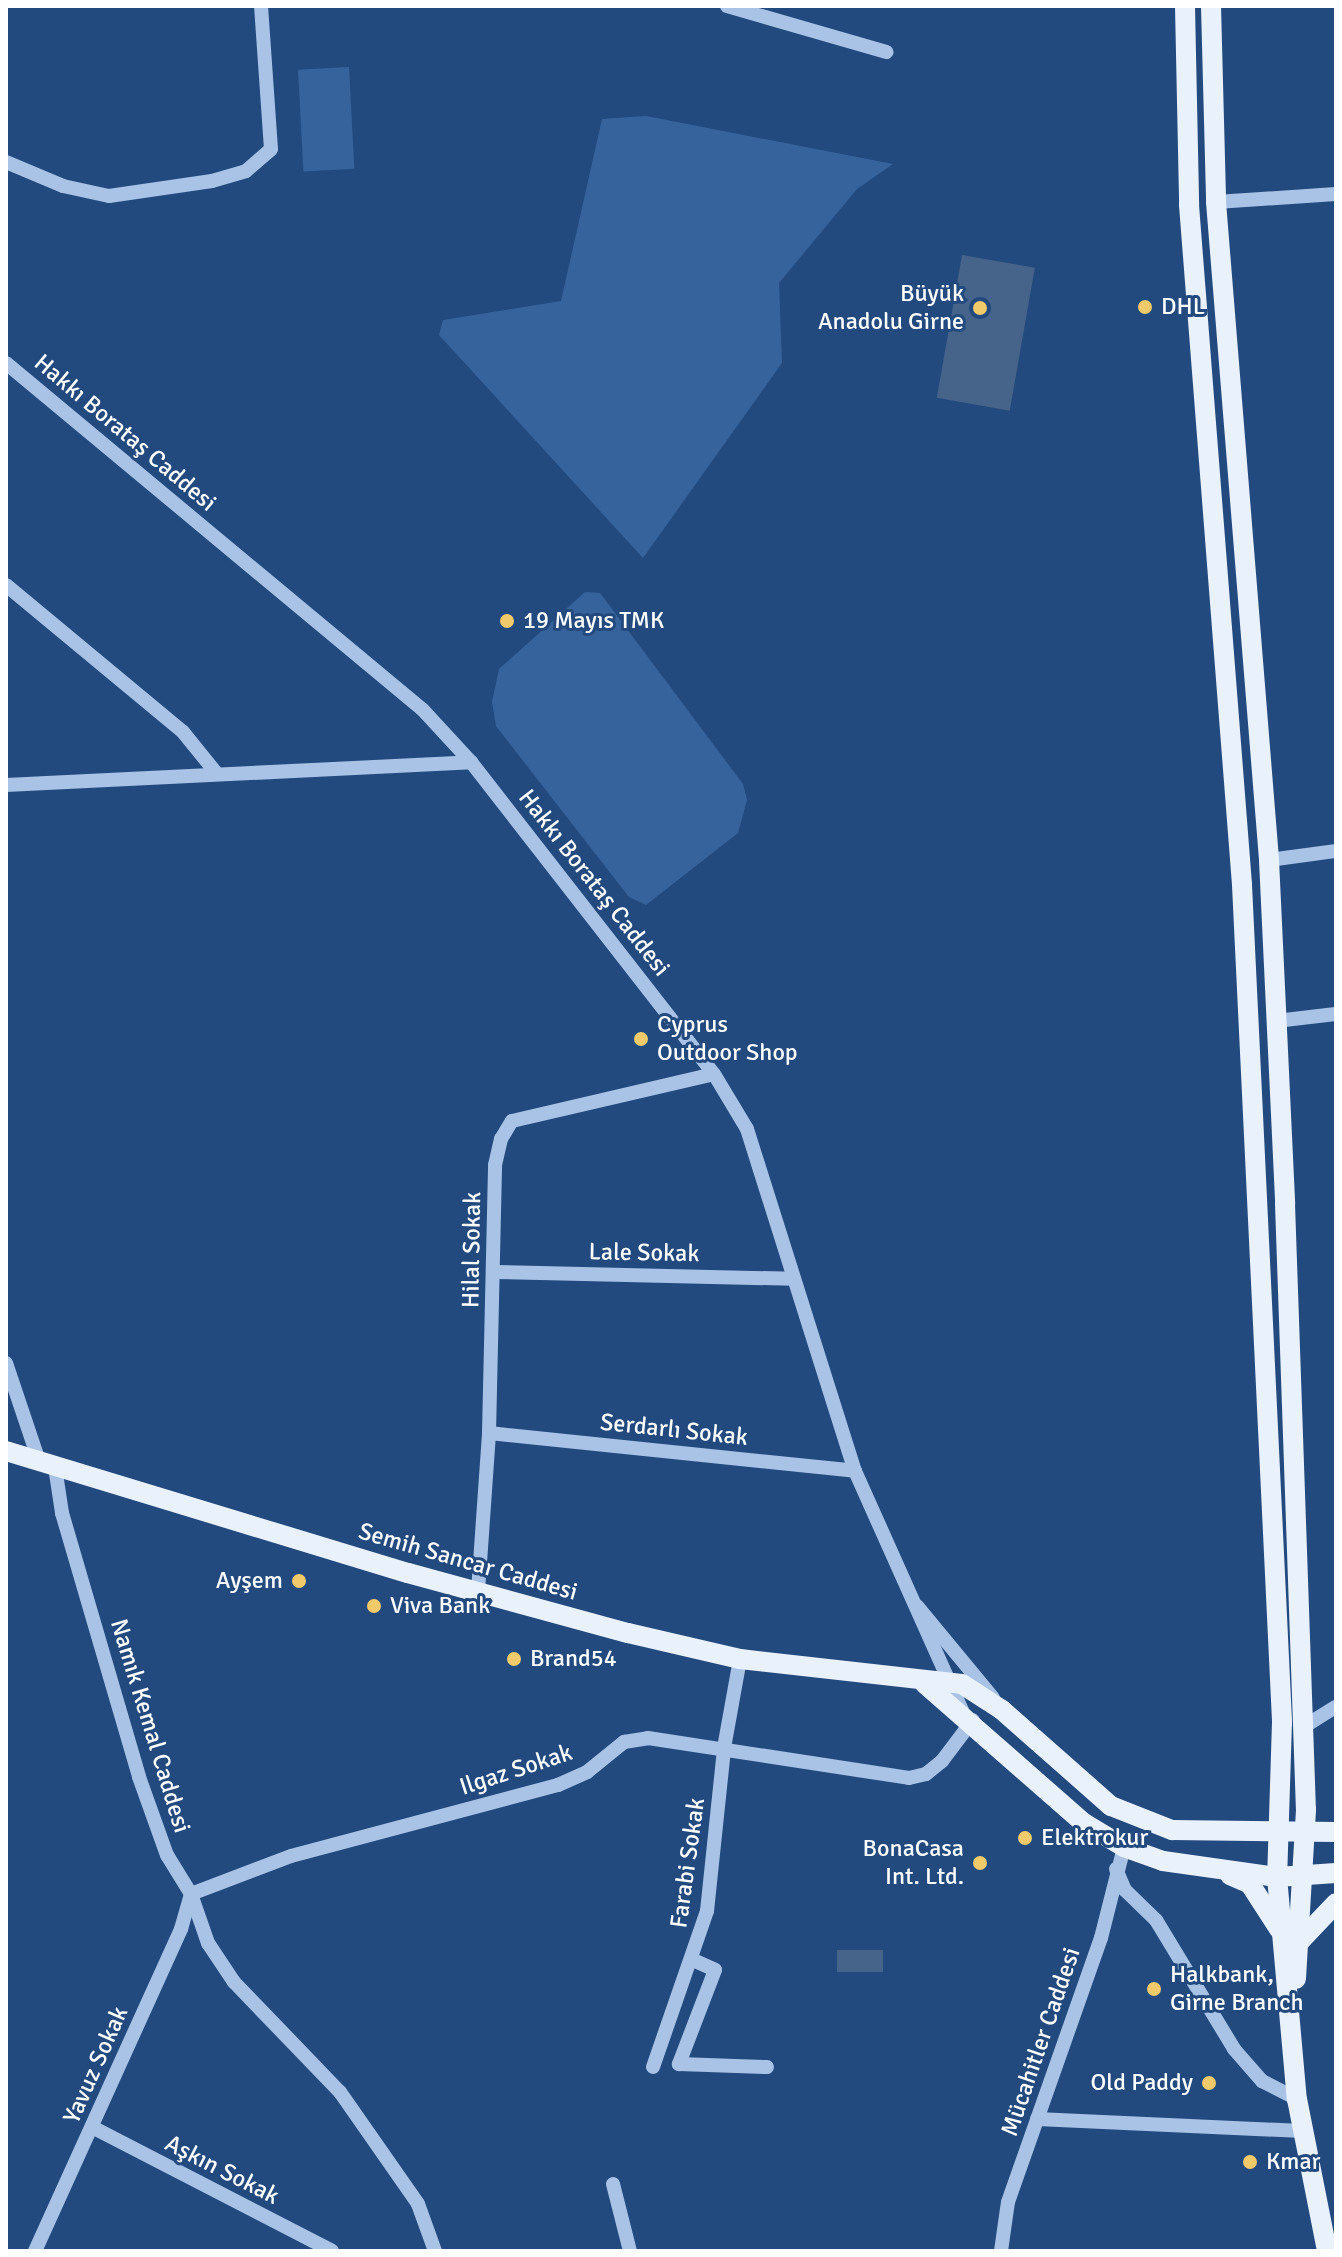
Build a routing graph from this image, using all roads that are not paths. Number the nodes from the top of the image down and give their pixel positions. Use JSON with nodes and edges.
{"nodes":[{"id":1,"x":261,"y":6,"type":"edge"},
{"id":2,"x":727,"y":6,"type":"edge"},
{"id":3,"x":1185,"y":6,"type":"edge"},
{"id":4,"x":1211,"y":6,"type":"edge"},
{"id":5,"x":886,"y":52,"type":"dead end"},
{"id":6,"x":6,"y":162,"type":"edge"},
{"id":7,"x":1336,"y":194,"type":"edge"},
{"id":8,"x":1216,"y":202,"type":"junction"},
{"id":9,"x":6,"y":363,"type":"edge"},
{"id":10,"x":6,"y":585,"type":"edge"},
{"id":11,"x":471,"y":762,"type":"junction"},
{"id":12,"x":217,"y":774,"type":"junction"},
{"id":13,"x":6,"y":785,"type":"edge"},
{"id":14,"x":1336,"y":851,"type":"edge"},
{"id":15,"x":1269,"y":860,"type":"junction"},
{"id":16,"x":1336,"y":1014,"type":"edge"},
{"id":17,"x":1276,"y":1021,"type":"junction"},
{"id":18,"x":714,"y":1074,"type":"junction"},
{"id":19,"x":494,"y":1272,"type":"junction"},
{"id":20,"x":794,"y":1279,"type":"junction"},
{"id":21,"x":6,"y":1363,"type":"edge"},
{"id":22,"x":489,"y":1433,"type":"junction"},
{"id":23,"x":6,"y":1451,"type":"edge"},
{"id":24,"x":47,"y":1464,"type":"junction"},
{"id":25,"x":855,"y":1471,"type":"junction"},
{"id":26,"x":478,"y":1591,"type":"junction"},
{"id":27,"x":909,"y":1597,"type":"junction"},
{"id":28,"x":740,"y":1659,"type":"junction"},
{"id":29,"x":948,"y":1681,"type":"junction"},
{"id":30,"x":925,"y":1684,"type":"junction"},
{"id":31,"x":1336,"y":1707,"type":"edge"},
{"id":32,"x":1002,"y":1710,"type":"junction"},
{"id":33,"x":968,"y":1716,"type":"junction"},
{"id":34,"x":1305,"y":1726,"type":"junction"},
{"id":35,"x":724,"y":1748,"type":"junction"},
{"id":36,"x":1306,"y":1799,"type":"junction"},
{"id":37,"x":1279,"y":1801,"type":"junction"},
{"id":38,"x":1336,"y":1822,"type":"edge"},
{"id":39,"x":1336,"y":1832,"type":"edge"},
{"id":40,"x":1278,"y":1833,"type":"junction"},
{"id":41,"x":1306,"y":1833,"type":"junction"},
{"id":42,"x":1219,"y":1834,"type":"junction"},
{"id":43,"x":1124,"y":1847,"type":"junction"},
{"id":44,"x":1116,"y":1869,"type":"junction"},
{"id":45,"x":1214,"y":1869,"type":"junction"},
{"id":46,"x":1336,"y":1873,"type":"edge"},
{"id":47,"x":1277,"y":1877,"type":"junction"},
{"id":48,"x":1305,"y":1878,"type":"junction"},
{"id":49,"x":191,"y":1894,"type":"junction"},
{"id":50,"x":1336,"y":1903,"type":"edge"},
{"id":51,"x":1291,"y":1940,"type":"junction"},
{"id":52,"x":693,"y":1960,"type":"junction"},
{"id":53,"x":653,"y":2067,"type":"dead end"},
{"id":54,"x":767,"y":2067,"type":"dead end"},
{"id":55,"x":1297,"y":2099,"type":"junction"},
{"id":56,"x":1037,"y":2119,"type":"junction"},
{"id":57,"x":92,"y":2127,"type":"junction"},
{"id":58,"x":1303,"y":2131,"type":"junction"},
{"id":59,"x":613,"y":2184,"type":"dead end"},
{"id":60,"x":35,"y":2251,"type":"edge"},
{"id":61,"x":332,"y":2251,"type":"edge"},
{"id":62,"x":435,"y":2251,"type":"edge"},
{"id":63,"x":630,"y":2251,"type":"edge"},
{"id":64,"x":1001,"y":2251,"type":"edge"},
{"id":65,"x":1327,"y":2251,"type":"edge"}],
"edges":[{"from":1,"to":6,"type":"street"},
{"from":2,"to":5,"type":"street"},
{"from":3,"to":37,"type":"main road"},
{"from":4,"to":8,"type":"main road"},
{"from":7,"to":8,"type":"street"},
{"from":8,"to":15,"type":"main road"},
{"from":9,"to":11,"type":"street","name":"Hakkı Borataş Caddesi"},
{"from":10,"to":12,"type":"street"},
{"from":11,"to":12,"type":"street"},
{"from":11,"to":18,"type":"street","name":"Hakkı Borataş Caddesi"},
{"from":12,"to":13,"type":"street"},
{"from":14,"to":15,"type":"street"},
{"from":15,"to":17,"type":"main road"},
{"from":16,"to":17,"type":"street"},
{"from":17,"to":34,"type":"main road"},
{"from":18,"to":19,"type":"street","name":"Hilal Sokak"},
{"from":18,"to":20,"type":"street","name":"Hakkı Borataş Caddesi"},
{"from":19,"to":20,"type":"street","name":"Lale Sokak"},
{"from":19,"to":22,"type":"street","name":"Hilal Sokak"},
{"from":20,"to":25,"type":"street","name":"Hakkı Borataş Caddesi"},
{"from":21,"to":24,"type":"street","name":"Namık Kemal Caddesi"},
{"from":22,"to":25,"type":"street","name":"Serdarlı Sokak"},
{"from":22,"to":26,"type":"street","name":"Hilal Sokak"},
{"from":23,"to":24,"type":"main road","name":"Semih Sancar Caddesi"},
{"from":24,"to":26,"type":"main road","name":"Semih Sancar Caddesi"},
{"from":24,"to":49,"type":"street","name":"Namık Kemal Caddesi"},
{"from":25,"to":27,"type":"street","name":"Hakkı Borataş Caddesi"},
{"from":26,"to":28,"type":"main road","name":"Semih Sancar Caddesi"},
{"from":27,"to":29,"type":"street","name":"Hakkı Borataş Caddesi"},
{"from":27,"to":32,"type":"street"},
{"from":28,"to":30,"type":"main road","name":"Semih Sancar Caddesi"},
{"from":28,"to":35,"type":"street","name":"Farabi Sokak"},
{"from":29,"to":30,"type":"main road","name":"Semih Sancar Caddesi"},
{"from":29,"to":32,"type":"main road"},
{"from":29,"to":33,"type":"street","name":"Hakkı Borataş Caddesi"},
{"from":30,"to":33,"type":"main road","name":"Semih Sancar Caddesi"},
{"from":31,"to":34,"type":"street"},
{"from":32,"to":42,"type":"main road"},
{"from":33,"to":35,"type":"street","name":"Ilgaz Sokak"},
{"from":33,"to":43,"type":"main road","name":"Semih Sancar Caddesi"},
{"from":34,"to":36,"type":"main road"},
{"from":35,"to":49,"type":"street","name":"Ilgaz Sokak"},
{"from":35,"to":52,"type":"street","name":"Farabi Sokak"},
{"from":36,"to":38,"type":"main road"},
{"from":36,"to":41,"type":"main road"},
{"from":37,"to":40,"type":"main road"},
{"from":37,"to":42,"type":"main road"},
{"from":39,"to":41,"type":"main road"},
{"from":40,"to":41,"type":"main road"},
{"from":40,"to":42,"type":"main road"},
{"from":40,"to":47,"type":"main road"},
{"from":41,"to":48,"type":"main road"},
{"from":43,"to":44,"type":"street","name":"Mücahitler Caddesi"},
{"from":43,"to":45,"type":"main road","name":"Semih Sancar Caddesi"},
{"from":44,"to":55,"type":"street"},
{"from":44,"to":56,"type":"street","name":"Mücahitler Caddesi"},
{"from":45,"to":47,"type":"main road","name":"Semih Sancar Caddesi"},
{"from":45,"to":51,"type":"main road"},
{"from":46,"to":48,"type":"main road","name":"Semih Sancar Caddesi"},
{"from":47,"to":48,"type":"main road","name":"Semih Sancar Caddesi"},
{"from":47,"to":51,"type":"main road"},
{"from":48,"to":51,"type":"main road"},
{"from":49,"to":57,"type":"street","name":"Yavuz Sokak"},
{"from":49,"to":62,"type":"street","name":"Namık Kemal Caddesi"},
{"from":50,"to":51,"type":"main road"},
{"from":51,"to":55,"type":"main road"},
{"from":52,"to":53,"type":"street","name":"Farabi Sokak"},
{"from":52,"to":54,"type":"street"},
{"from":55,"to":58,"type":"main road"},
{"from":56,"to":58,"type":"street"},
{"from":56,"to":64,"type":"street","name":"Mücahitler Caddesi"},
{"from":57,"to":60,"type":"street","name":"Yavuz Sokak"},
{"from":57,"to":61,"type":"street","name":"Aşkın Sokak"},
{"from":58,"to":65,"type":"main road"},
{"from":59,"to":63,"type":"street"}]}
